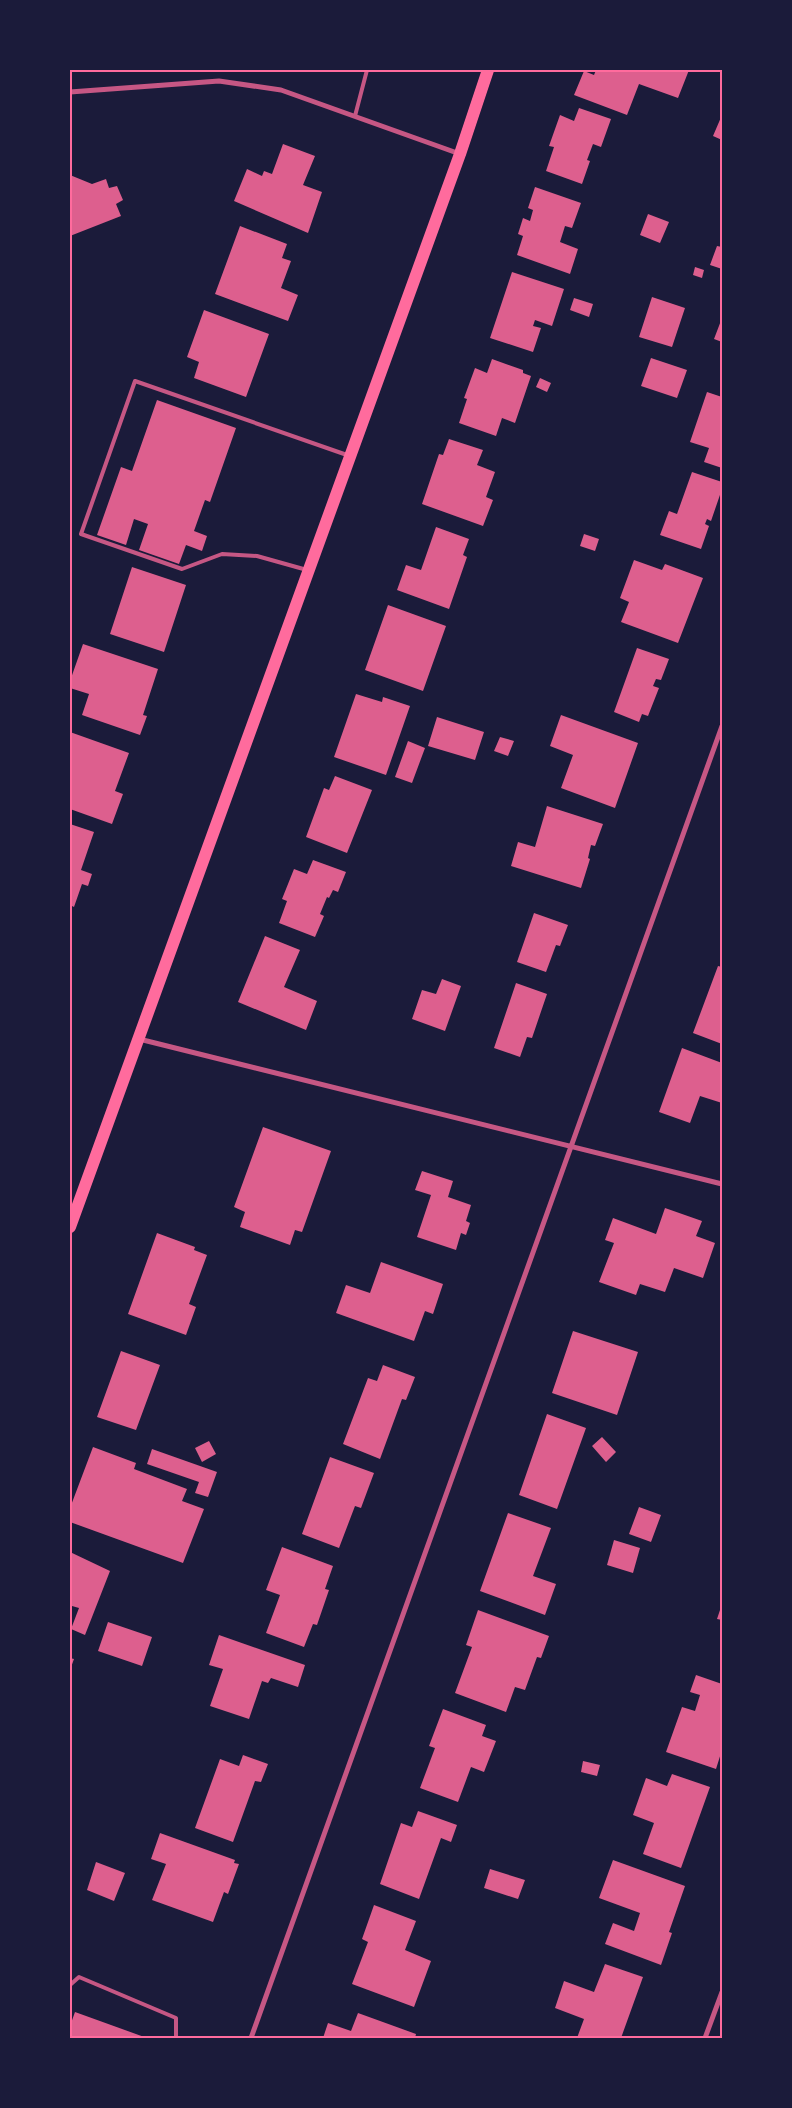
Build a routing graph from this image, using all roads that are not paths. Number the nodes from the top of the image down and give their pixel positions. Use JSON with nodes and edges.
{"nodes":[{"id":1,"x":367,"y":70,"type":"edge"},
{"id":2,"x":488,"y":70,"type":"edge"},
{"id":3,"x":70,"y":92,"type":"edge"},
{"id":4,"x":355,"y":116,"type":"junction"},
{"id":5,"x":460,"y":154,"type":"junction"},
{"id":6,"x":351,"y":456,"type":"junction"},
{"id":7,"x":309,"y":570,"type":"junction"},
{"id":8,"x":722,"y":726,"type":"edge"},
{"id":9,"x":138,"y":1039,"type":"junction"},
{"id":10,"x":572,"y":1148,"type":"junction"},
{"id":11,"x":722,"y":1184,"type":"edge"},
{"id":12,"x":70,"y":1227,"type":"edge"},
{"id":13,"x":70,"y":1985,"type":"edge"},
{"id":14,"x":722,"y":1992,"type":"edge"},
{"id":15,"x":176,"y":2038,"type":"edge"},
{"id":16,"x":252,"y":2038,"type":"edge"},
{"id":17,"x":705,"y":2038,"type":"edge"}],
"edges":[{"from":1,"to":4,"type":"lane"},
{"from":2,"to":5,"type":"main road"},
{"from":3,"to":4,"type":"street"},
{"from":4,"to":5,"type":"street"},
{"from":5,"to":6,"type":"main road"},
{"from":6,"to":7,"type":"main road"},
{"from":6,"to":7,"type":"lane"},
{"from":7,"to":9,"type":"main road"},
{"from":8,"to":10,"type":"street"},
{"from":9,"to":10,"type":"street"},
{"from":9,"to":12,"type":"main road"},
{"from":10,"to":11,"type":"street"},
{"from":10,"to":16,"type":"street"},
{"from":13,"to":15,"type":"lane"},
{"from":14,"to":17,"type":"street"}]}
